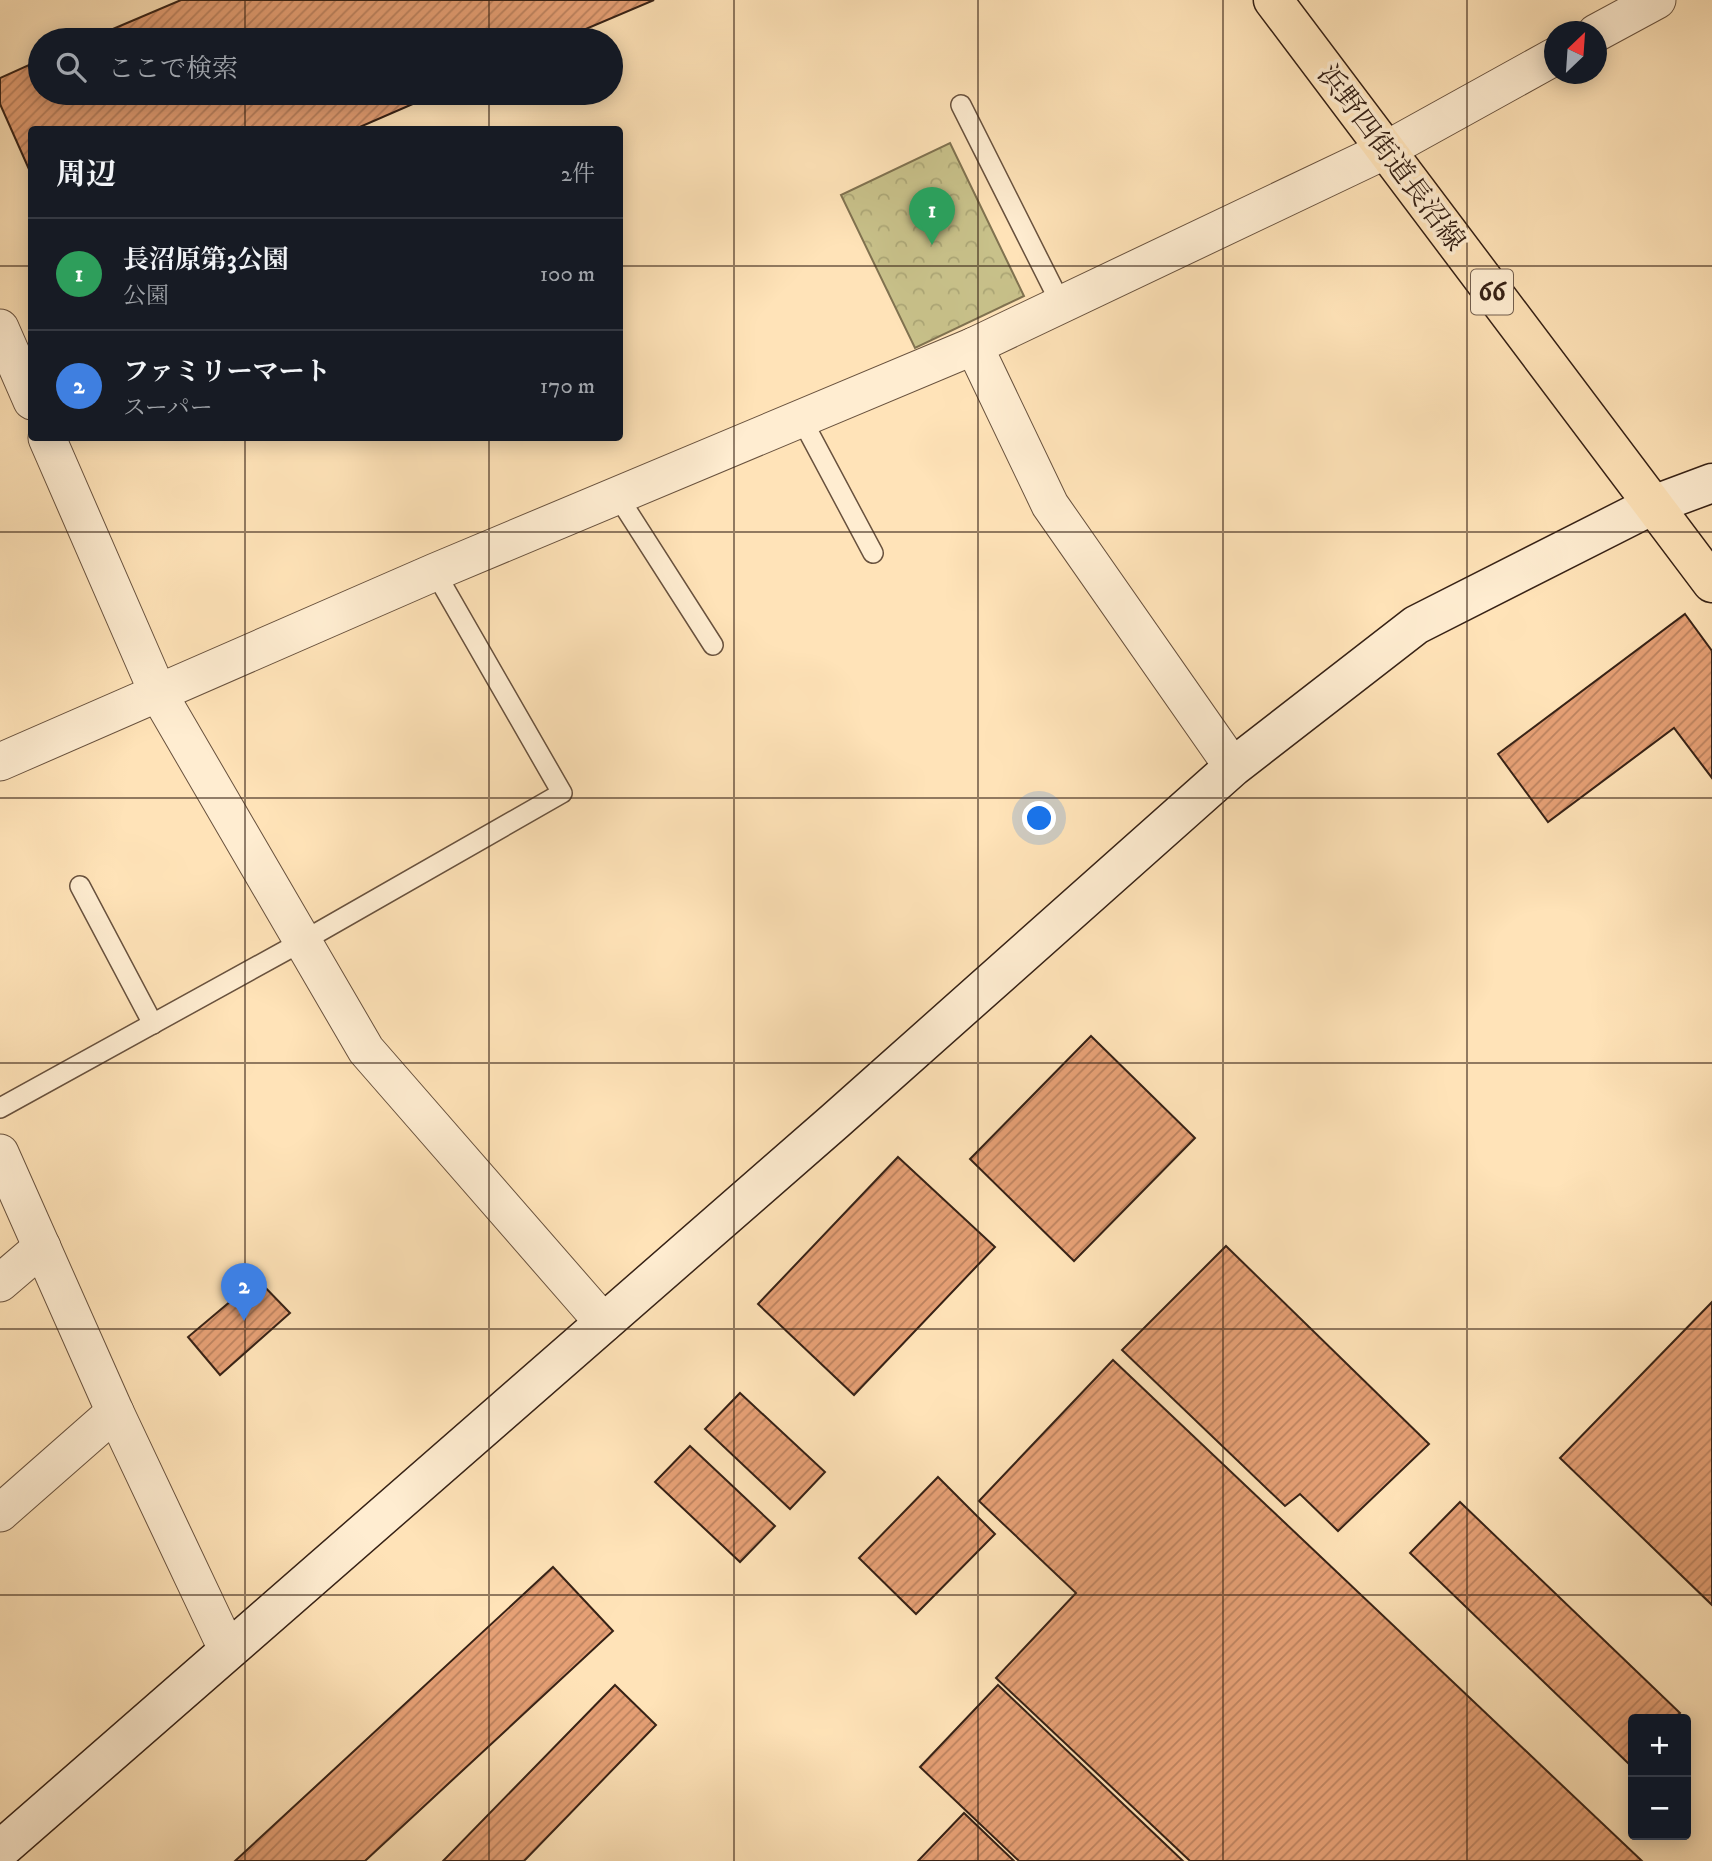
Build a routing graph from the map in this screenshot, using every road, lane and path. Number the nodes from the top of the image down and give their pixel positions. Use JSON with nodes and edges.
{"nodes":[{"id":1,"x":1273,"y":0,"type":"edge"},
{"id":2,"x":1657,"y":0,"type":"edge"},
{"id":3,"x":1607,"y":28,"type":"edge"},
{"id":4,"x":1544,"y":63,"type":"edge"},
{"id":5,"x":961,"y":105,"type":"dead end"},
{"id":6,"x":1386,"y":150,"type":"junction"},
{"id":7,"x":1061,"y":304,"type":"junction"},
{"id":8,"x":0,"y":328,"type":"edge"},
{"id":9,"x":974,"y":346,"type":"junction"},
{"id":10,"x":28,"y":392,"type":"edge"},
{"id":11,"x":801,"y":418,"type":"junction"},
{"id":12,"x":48,"y":441,"type":"edge"},
{"id":13,"x":1712,"y":484,"type":"edge"},
{"id":14,"x":617,"y":495,"type":"junction"},
{"id":15,"x":1653,"y":505,"type":"junction"},
{"id":16,"x":873,"y":553,"type":"dead end"},
{"id":17,"x":435,"y":572,"type":"junction"},
{"id":18,"x":1712,"y":583,"type":"edge"},
{"id":19,"x":713,"y":645,"type":"dead end"},
{"id":20,"x":158,"y":693,"type":"junction"},
{"id":21,"x":0,"y":762,"type":"edge"},
{"id":22,"x":1233,"y":766,"type":"junction"},
{"id":23,"x":80,"y":886,"type":"dead end"},
{"id":24,"x":303,"y":941,"type":"junction"},
{"id":25,"x":153,"y":1024,"type":"junction"},
{"id":26,"x":0,"y":1108,"type":"edge"},
{"id":27,"x":0,"y":1153,"type":"edge"},
{"id":28,"x":42,"y":1247,"type":"junction"},
{"id":29,"x":0,"y":1283,"type":"edge"},
{"id":30,"x":604,"y":1323,"type":"junction"},
{"id":31,"x":115,"y":1412,"type":"junction"},
{"id":32,"x":0,"y":1513,"type":"edge"},
{"id":33,"x":228,"y":1651,"type":"junction"},
{"id":34,"x":0,"y":1850,"type":"edge"}],
"edges":[{"from":1,"to":6,"type":"main road","name":"浜野四街道長沼線","number":"66"},
{"from":2,"to":3,"type":"street"},
{"from":4,"to":6,"type":"street"},
{"from":5,"to":7,"type":"lane"},
{"from":6,"to":7,"type":"street"},
{"from":6,"to":15,"type":"main road","name":"浜野四街道長沼線","number":"66"},
{"from":7,"to":9,"type":"street"},
{"from":8,"to":10,"type":"street"},
{"from":9,"to":11,"type":"street"},
{"from":9,"to":22,"type":"street"},
{"from":11,"to":14,"type":"street"},
{"from":11,"to":16,"type":"lane"},
{"from":12,"to":20,"type":"street"},
{"from":13,"to":15,"type":"street"},
{"from":14,"to":17,"type":"street"},
{"from":14,"to":19,"type":"lane"},
{"from":15,"to":18,"type":"main road","name":"浜野四街道長沼線","number":"66"},
{"from":15,"to":22,"type":"street"},
{"from":17,"to":20,"type":"street"},
{"from":17,"to":24,"type":"lane"},
{"from":20,"to":21,"type":"street"},
{"from":20,"to":24,"type":"street"},
{"from":22,"to":30,"type":"street"},
{"from":23,"to":25,"type":"lane"},
{"from":24,"to":25,"type":"lane"},
{"from":24,"to":30,"type":"street"},
{"from":25,"to":26,"type":"lane"},
{"from":27,"to":28,"type":"street"},
{"from":28,"to":29,"type":"street"},
{"from":28,"to":31,"type":"street"},
{"from":30,"to":33,"type":"street"},
{"from":31,"to":32,"type":"street"},
{"from":31,"to":33,"type":"street"},
{"from":33,"to":34,"type":"street"}]}
